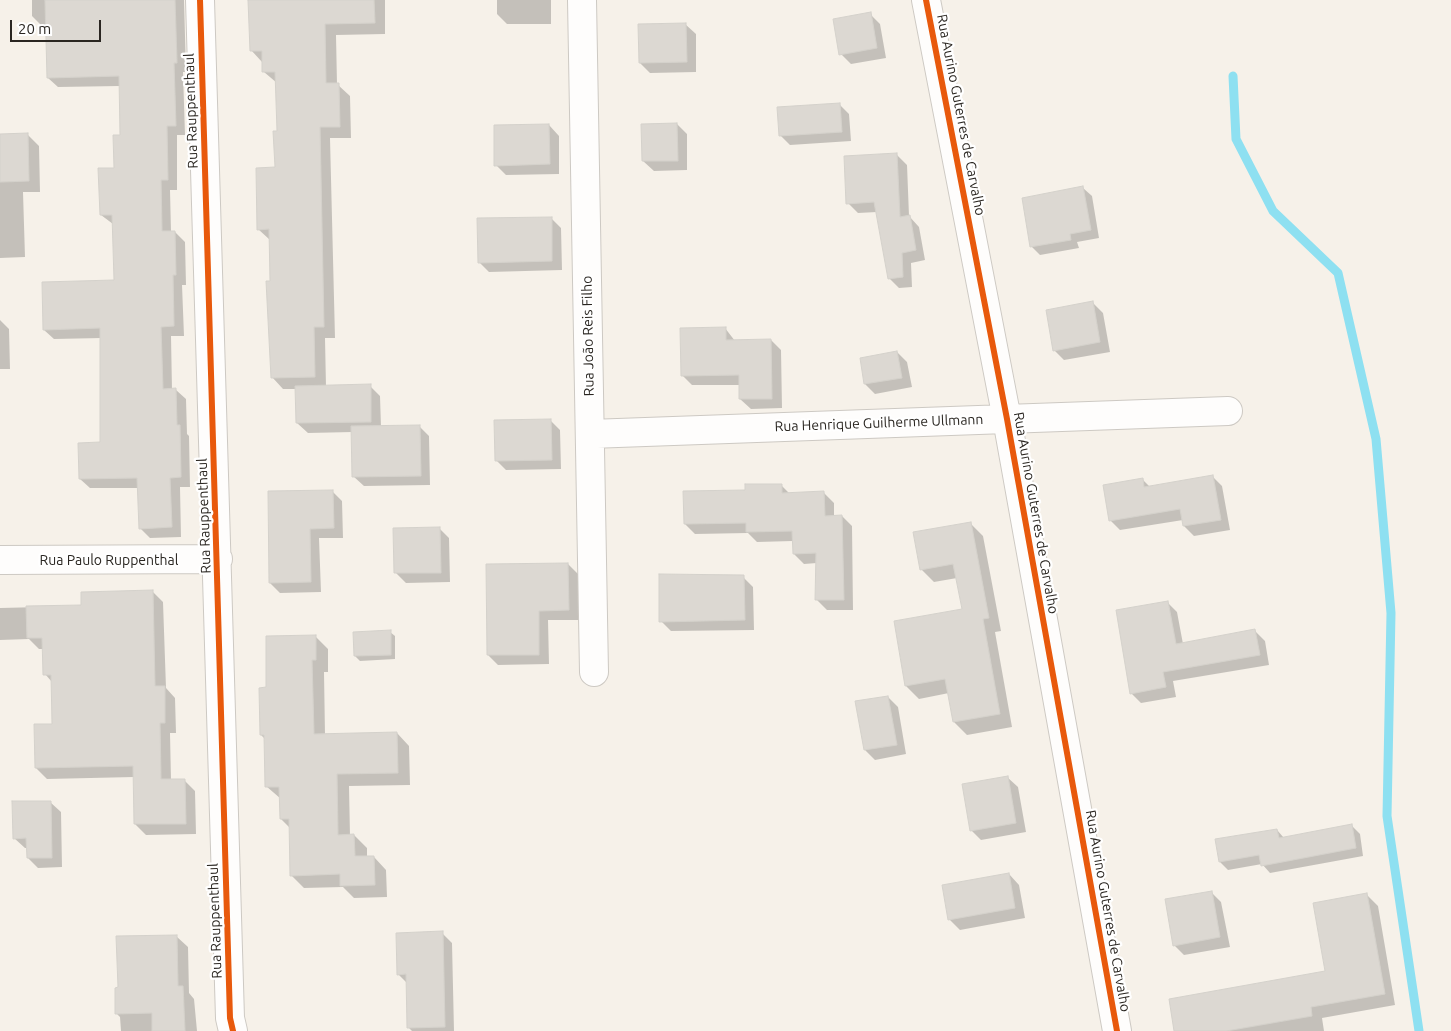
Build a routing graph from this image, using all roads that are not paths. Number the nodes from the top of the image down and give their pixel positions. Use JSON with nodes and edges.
{"nodes":[{"id":1,"x":200,"y":0,"type":"edge"},
{"id":2,"x":582,"y":0,"type":"edge"},
{"id":3,"x":926,"y":0,"type":"edge"},
{"id":4,"x":1228,"y":411,"type":"dead end"},
{"id":5,"x":1007,"y":419,"type":"junction"},
{"id":6,"x":590,"y":434,"type":"junction"},
{"id":7,"x":218,"y":559,"type":"junction"},
{"id":8,"x":0,"y":560,"type":"edge"},
{"id":9,"x":594,"y":672,"type":"dead end"},
{"id":10,"x":233,"y":1031,"type":"edge"},
{"id":11,"x":1116,"y":1031,"type":"edge"}],
"edges":[{"from":1,"to":7,"type":"street","name":"Rua Rauppenthaul"},
{"from":2,"to":6,"type":"street","name":"Rua João Reis Filho"},
{"from":3,"to":5,"type":"street","name":"Rua Aurino Guterres de Carvalho"},
{"from":4,"to":5,"type":"street","name":"Rua Henrique Guilherme Ullmann"},
{"from":5,"to":6,"type":"street","name":"Rua Henrique Guilherme Ullmann"},
{"from":5,"to":11,"type":"street","name":"Rua Aurino Guterres de Carvalho"},
{"from":6,"to":9,"type":"street","name":"Rua João Reis Filho"},
{"from":7,"to":8,"type":"street","name":"Rua Paulo Ruppenthal"},
{"from":7,"to":10,"type":"street","name":"Rua Rauppenthaul"}]}
